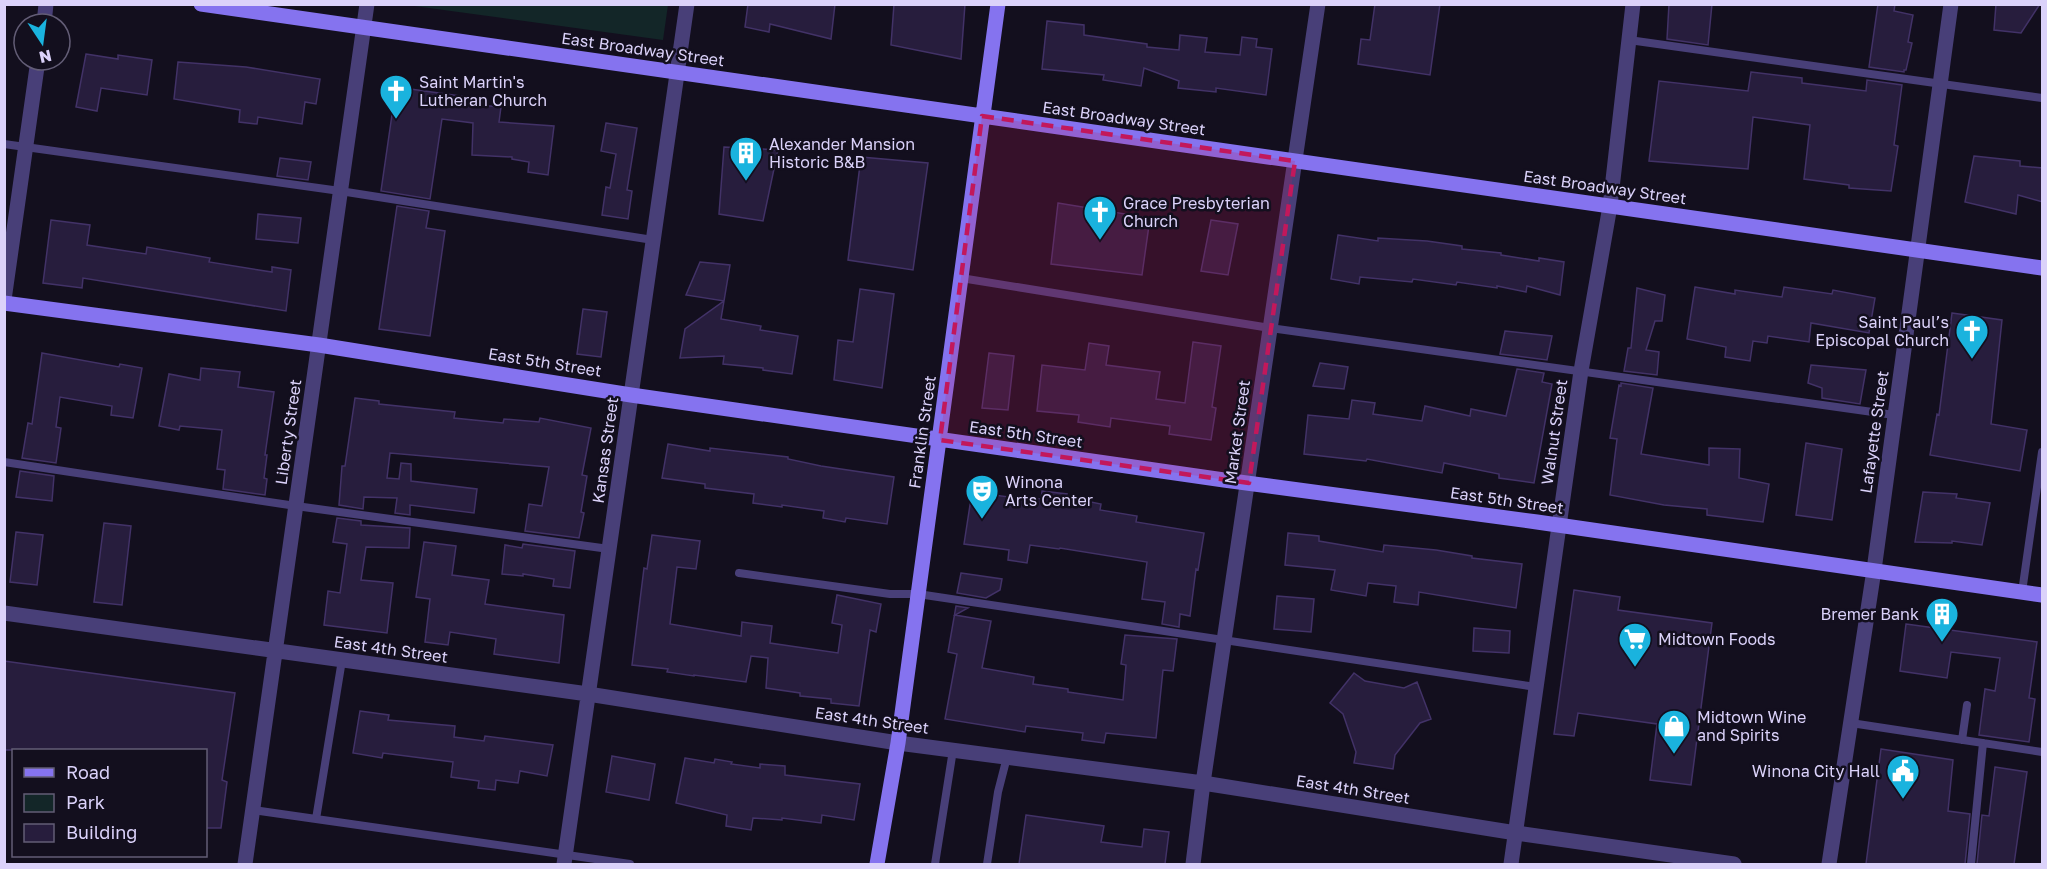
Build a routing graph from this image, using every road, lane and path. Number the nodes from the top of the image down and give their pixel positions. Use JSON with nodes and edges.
{"nodes":[{"id":1,"x":201,"y":4,"type":"edge"},
{"id":2,"x":367,"y":4,"type":"edge"},
{"id":3,"x":687,"y":4,"type":"edge"},
{"id":4,"x":998,"y":4,"type":"edge"},
{"id":5,"x":1318,"y":4,"type":"edge"},
{"id":6,"x":1633,"y":4,"type":"edge"},
{"id":7,"x":1951,"y":4,"type":"edge"},
{"id":8,"x":364,"y":28,"type":"junction"},
{"id":9,"x":1629,"y":40,"type":"junction"},
{"id":10,"x":36,"y":72,"type":"edge"},
{"id":11,"x":677,"y":72,"type":"junction"},
{"id":12,"x":1940,"y":84,"type":"junction"},
{"id":13,"x":2043,"y":98,"type":"edge"},
{"id":14,"x":982,"y":116,"type":"junction"},
{"id":15,"x":4,"y":144,"type":"edge"},
{"id":16,"x":26,"y":147,"type":"junction"},
{"id":17,"x":1295,"y":160,"type":"junction"},
{"id":18,"x":340,"y":191,"type":"junction"},
{"id":19,"x":1610,"y":206,"type":"junction"},
{"id":20,"x":653,"y":240,"type":"junction"},
{"id":21,"x":1917,"y":249,"type":"junction"},
{"id":22,"x":2043,"y":268,"type":"edge"},
{"id":23,"x":961,"y":278,"type":"junction"},
{"id":24,"x":4,"y":301,"type":"edge"},
{"id":25,"x":1270,"y":328,"type":"junction"},
{"id":26,"x":319,"y":345,"type":"junction"},
{"id":27,"x":1581,"y":371,"type":"junction"},
{"id":28,"x":631,"y":395,"type":"junction"},
{"id":29,"x":1894,"y":415,"type":"junction"},
{"id":30,"x":940,"y":440,"type":"junction"},
{"id":31,"x":2043,"y":452,"type":"edge"},
{"id":32,"x":4,"y":462,"type":"edge"},
{"id":33,"x":1249,"y":483,"type":"junction"},
{"id":34,"x":296,"y":506,"type":"junction"},
{"id":35,"x":1558,"y":525,"type":"junction"},
{"id":36,"x":609,"y":549,"type":"junction"},
{"id":37,"x":1874,"y":570,"type":"junction"},
{"id":38,"x":739,"y":573,"type":"dead end"},
{"id":39,"x":2022,"y":592,"type":"junction"},
{"id":40,"x":918,"y":594,"type":"junction"},
{"id":41,"x":2043,"y":595,"type":"edge"},
{"id":42,"x":4,"y":613,"type":"edge"},
{"id":43,"x":1225,"y":639,"type":"junction"},
{"id":44,"x":275,"y":651,"type":"junction"},
{"id":45,"x":342,"y":660,"type":"junction"},
{"id":46,"x":1536,"y":687,"type":"junction"},
{"id":47,"x":588,"y":694,"type":"junction"},
{"id":48,"x":1967,"y":705,"type":"dead end"},
{"id":49,"x":1851,"y":723,"type":"junction"},
{"id":50,"x":1962,"y":740,"type":"junction"},
{"id":51,"x":898,"y":743,"type":"junction"},
{"id":52,"x":1983,"y":743,"type":"junction"},
{"id":53,"x":953,"y":750,"type":"junction"},
{"id":54,"x":2043,"y":752,"type":"edge"},
{"id":55,"x":1007,"y":757,"type":"junction"},
{"id":56,"x":1203,"y":783,"type":"junction"},
{"id":57,"x":253,"y":810,"type":"junction"},
{"id":58,"x":316,"y":819,"type":"junction"},
{"id":59,"x":1516,"y":833,"type":"junction"},
{"id":60,"x":564,"y":860,"type":"edge"},
{"id":61,"x":245,"y":864,"type":"edge"},
{"id":62,"x":630,"y":864,"type":"edge"},
{"id":63,"x":877,"y":864,"type":"edge"},
{"id":64,"x":935,"y":864,"type":"edge"},
{"id":65,"x":987,"y":864,"type":"edge"},
{"id":66,"x":1193,"y":864,"type":"edge"},
{"id":67,"x":1511,"y":864,"type":"edge"},
{"id":68,"x":1734,"y":864,"type":"edge"},
{"id":69,"x":1829,"y":864,"type":"edge"},
{"id":70,"x":1971,"y":864,"type":"edge"}],
"edges":[{"from":1,"to":8,"type":"street","name":"East Broadway Street"},
{"from":2,"to":8,"type":"street","name":"Liberty Street"},
{"from":3,"to":11,"type":"street","name":"Kansas Street"},
{"from":4,"to":14,"type":"street","name":"Franklin Street"},
{"from":5,"to":17,"type":"street","name":"Market Street"},
{"from":6,"to":9,"type":"street","name":"Walnut Street"},
{"from":7,"to":12,"type":"street","name":"Lafayette Street"},
{"from":8,"to":11,"type":"street","name":"East Broadway Street"},
{"from":8,"to":18,"type":"street","name":"Liberty Street"},
{"from":9,"to":12,"type":"lane"},
{"from":9,"to":19,"type":"street","name":"Walnut Street"},
{"from":10,"to":16,"type":"street"},
{"from":11,"to":14,"type":"street","name":"East Broadway Street"},
{"from":11,"to":20,"type":"street","name":"Kansas Street"},
{"from":12,"to":13,"type":"lane"},
{"from":12,"to":21,"type":"street","name":"Lafayette Street"},
{"from":14,"to":17,"type":"street","name":"East Broadway Street"},
{"from":14,"to":23,"type":"street","name":"Franklin Street"},
{"from":15,"to":16,"type":"lane"},
{"from":16,"to":18,"type":"lane"},
{"from":16,"to":24,"type":"street"},
{"from":17,"to":19,"type":"street","name":"East Broadway Street"},
{"from":17,"to":25,"type":"street","name":"Market Street"},
{"from":18,"to":20,"type":"lane"},
{"from":18,"to":26,"type":"street","name":"Liberty Street"},
{"from":19,"to":21,"type":"street","name":"East Broadway Street"},
{"from":19,"to":27,"type":"street","name":"Walnut Street"},
{"from":20,"to":28,"type":"street","name":"Kansas Street"},
{"from":21,"to":22,"type":"street","name":"East Broadway Street"},
{"from":21,"to":29,"type":"street","name":"Lafayette Street"},
{"from":23,"to":25,"type":"lane"},
{"from":23,"to":30,"type":"street","name":"Franklin Street"},
{"from":24,"to":26,"type":"street","name":"East 5th Street"},
{"from":25,"to":27,"type":"lane"},
{"from":25,"to":33,"type":"street","name":"Market Street"},
{"from":26,"to":28,"type":"street","name":"East 5th Street"},
{"from":26,"to":34,"type":"street","name":"Liberty Street"},
{"from":27,"to":29,"type":"lane"},
{"from":27,"to":35,"type":"street","name":"Walnut Street"},
{"from":28,"to":30,"type":"street","name":"East 5th Street"},
{"from":28,"to":36,"type":"street","name":"Kansas Street"},
{"from":29,"to":37,"type":"street","name":"Lafayette Street"},
{"from":30,"to":33,"type":"street","name":"East 5th Street"},
{"from":30,"to":40,"type":"street","name":"Franklin Street"},
{"from":31,"to":39,"type":"lane"},
{"from":32,"to":34,"type":"lane"},
{"from":33,"to":35,"type":"street","name":"East 5th Street"},
{"from":33,"to":43,"type":"street","name":"Market Street"},
{"from":34,"to":36,"type":"lane"},
{"from":34,"to":44,"type":"street","name":"Liberty Street"},
{"from":35,"to":37,"type":"street","name":"East 5th Street"},
{"from":35,"to":46,"type":"street","name":"Walnut Street"},
{"from":36,"to":47,"type":"street","name":"Kansas Street"},
{"from":37,"to":39,"type":"street","name":"East 5th Street"},
{"from":37,"to":49,"type":"street","name":"Lafayette Street"},
{"from":38,"to":40,"type":"lane"},
{"from":39,"to":41,"type":"street","name":"East 5th Street"},
{"from":40,"to":43,"type":"lane"},
{"from":40,"to":51,"type":"street","name":"Franklin Street"},
{"from":42,"to":44,"type":"street","name":"East 4th Street"},
{"from":43,"to":46,"type":"lane"},
{"from":43,"to":56,"type":"street","name":"Market Street"},
{"from":44,"to":45,"type":"street","name":"East 4th Street"},
{"from":44,"to":57,"type":"street","name":"Liberty Street"},
{"from":45,"to":47,"type":"street","name":"East 4th Street"},
{"from":45,"to":58,"type":"lane"},
{"from":46,"to":59,"type":"street","name":"Walnut Street"},
{"from":47,"to":51,"type":"street","name":"East 4th Street"},
{"from":47,"to":60,"type":"street","name":"Kansas Street"},
{"from":48,"to":50,"type":"lane"},
{"from":49,"to":50,"type":"lane"},
{"from":49,"to":69,"type":"street","name":"Lafayette Street"},
{"from":50,"to":52,"type":"lane"},
{"from":51,"to":53,"type":"street","name":"East 4th Street"},
{"from":51,"to":63,"type":"street","name":"Franklin Street"},
{"from":52,"to":54,"type":"lane"},
{"from":52,"to":70,"type":"lane"},
{"from":53,"to":55,"type":"street","name":"East 4th Street"},
{"from":53,"to":64,"type":"lane"},
{"from":55,"to":56,"type":"street","name":"East 4th Street"},
{"from":55,"to":65,"type":"lane"},
{"from":56,"to":59,"type":"street","name":"East 4th Street"},
{"from":56,"to":66,"type":"street","name":"Market Street"},
{"from":57,"to":58,"type":"lane"},
{"from":57,"to":61,"type":"street","name":"Liberty Street"},
{"from":58,"to":60,"type":"lane"},
{"from":59,"to":67,"type":"street","name":"Walnut Street"},
{"from":59,"to":68,"type":"street","name":"East 4th Street"},
{"from":60,"to":62,"type":"lane"}]}
